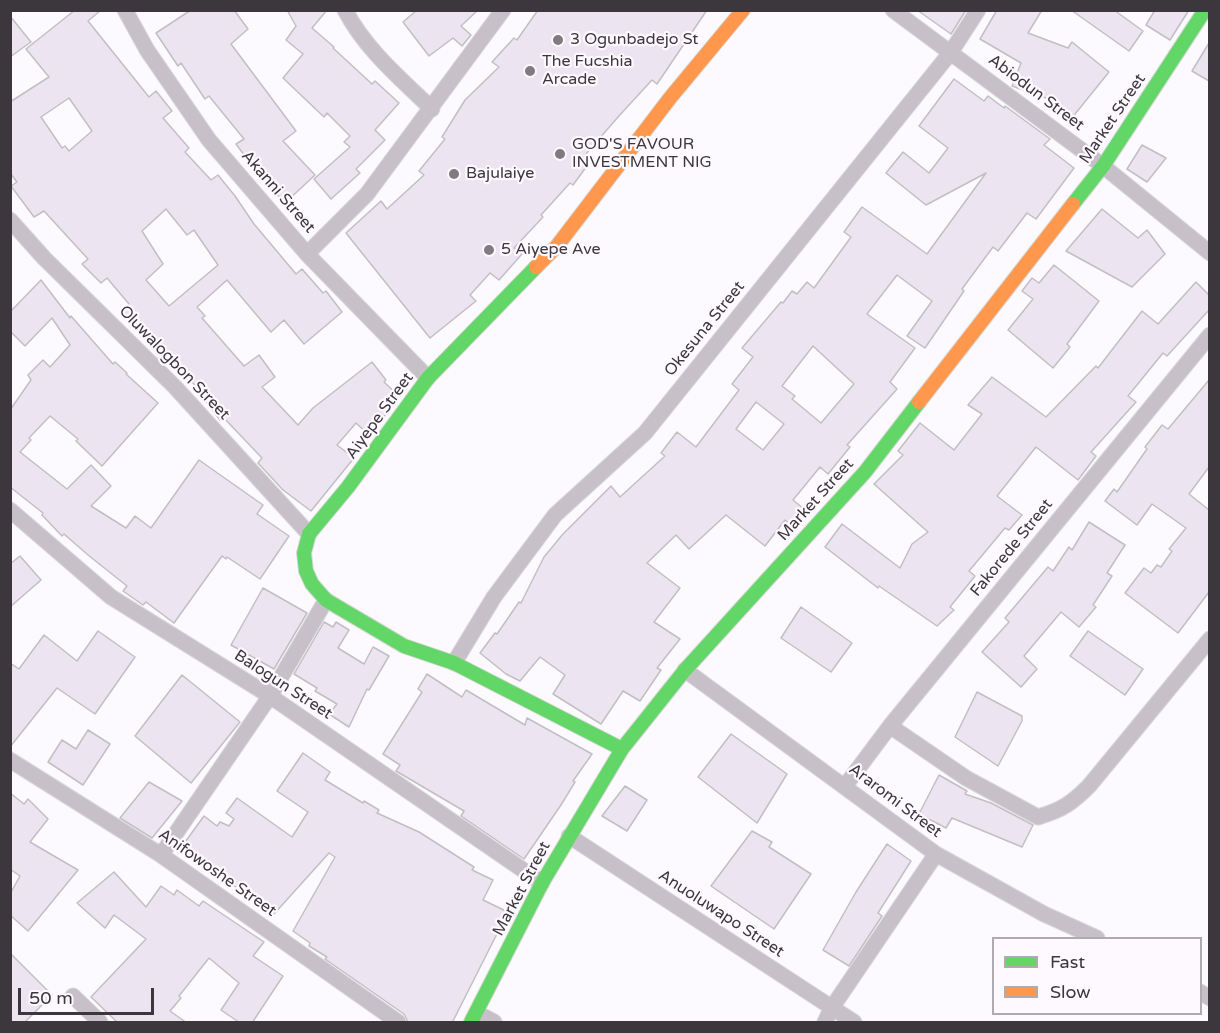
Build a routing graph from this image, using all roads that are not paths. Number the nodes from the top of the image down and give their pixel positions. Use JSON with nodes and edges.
{"nodes":[{"id":1,"x":125,"y":10,"type":"edge"},
{"id":2,"x":345,"y":10,"type":"edge"},
{"id":3,"x":503,"y":10,"type":"edge"},
{"id":4,"x":743,"y":10,"type":"edge"},
{"id":5,"x":893,"y":10,"type":"edge"},
{"id":6,"x":978,"y":10,"type":"edge"},
{"id":7,"x":1205,"y":10,"type":"edge"},
{"id":8,"x":951,"y":52,"type":"junction"},
{"id":9,"x":432,"y":109,"type":"junction"},
{"id":10,"x":1103,"y":166,"type":"junction"},
{"id":11,"x":10,"y":220,"type":"edge"},
{"id":12,"x":1209,"y":253,"type":"edge"},
{"id":13,"x":307,"y":254,"type":"junction"},
{"id":14,"x":1209,"y":335,"type":"edge"},
{"id":15,"x":428,"y":378,"type":"junction"},
{"id":16,"x":10,"y":510,"type":"edge"},
{"id":17,"x":309,"y":534,"type":"junction"},
{"id":18,"x":326,"y":600,"type":"junction"},
{"id":19,"x":1209,"y":639,"type":"edge"},
{"id":20,"x":454,"y":663,"type":"junction"},
{"id":21,"x":685,"y":670,"type":"junction"},
{"id":22,"x":270,"y":696,"type":"junction"},
{"id":23,"x":890,"y":726,"type":"junction"},
{"id":24,"x":622,"y":749,"type":"junction"},
{"id":25,"x":10,"y":760,"type":"edge"},
{"id":26,"x":845,"y":786,"type":"junction"},
{"id":27,"x":569,"y":836,"type":"junction"},
{"id":28,"x":936,"y":854,"type":"junction"},
{"id":29,"x":161,"y":855,"type":"junction"},
{"id":30,"x":542,"y":884,"type":"junction"},
{"id":31,"x":1093,"y":937,"type":"edge"},
{"id":32,"x":74,"y":996,"type":"dead end"},
{"id":33,"x":828,"y":1016,"type":"edge"},
{"id":34,"x":474,"y":1018,"type":"edge"},
{"id":35,"x":100,"y":1023,"type":"edge"},
{"id":36,"x":398,"y":1023,"type":"edge"},
{"id":37,"x":494,"y":1023,"type":"edge"},
{"id":38,"x":854,"y":1023,"type":"edge"}],
"edges":[{"from":1,"to":13,"type":"street","name":"Akanni Street"},
{"from":2,"to":9,"type":"street"},
{"from":3,"to":9,"type":"street"},
{"from":4,"to":15,"type":"street","name":"Aiyepe Street"},
{"from":5,"to":8,"type":"street","name":"Abiodun Street"},
{"from":6,"to":8,"type":"street","name":"Okesuna Street"},
{"from":7,"to":10,"type":"street","name":"Market Street"},
{"from":8,"to":10,"type":"street","name":"Abiodun Street"},
{"from":8,"to":20,"type":"street","name":"Okesuna Street"},
{"from":9,"to":13,"type":"street"},
{"from":10,"to":12,"type":"street","name":"Abiodun Street"},
{"from":10,"to":21,"type":"street","name":"Market Street"},
{"from":11,"to":17,"type":"street","name":"Oluwalogbon Street"},
{"from":13,"to":15,"type":"street","name":"Akanni Street"},
{"from":14,"to":23,"type":"street","name":"Fakorede Street"},
{"from":15,"to":17,"type":"street","name":"Aiyepe Street"},
{"from":16,"to":22,"type":"street","name":"Balogun Street"},
{"from":17,"to":18,"type":"street"},
{"from":18,"to":20,"type":"street"},
{"from":18,"to":22,"type":"street"},
{"from":19,"to":23,"type":"street"},
{"from":20,"to":24,"type":"street"},
{"from":21,"to":24,"type":"street","name":"Market Street"},
{"from":21,"to":26,"type":"street","name":"Araromi Street"},
{"from":22,"to":29,"type":"street"},
{"from":22,"to":30,"type":"street","name":"Balogun Street"},
{"from":23,"to":26,"type":"street","name":"Fakorede Street"},
{"from":24,"to":27,"type":"street","name":"Market Street"},
{"from":25,"to":29,"type":"street","name":"Anifowoshe Street"},
{"from":26,"to":28,"type":"street","name":"Araromi Street"},
{"from":27,"to":30,"type":"street","name":"Market Street"},
{"from":27,"to":33,"type":"street","name":"Anuoluwapo Street"},
{"from":28,"to":31,"type":"street","name":"Araromi Street"},
{"from":28,"to":33,"type":"street"},
{"from":29,"to":36,"type":"street","name":"Anifowoshe Street"},
{"from":30,"to":34,"type":"street","name":"Market Street"},
{"from":32,"to":35,"type":"street"},
{"from":33,"to":38,"type":"street","name":"Anuoluwapo Street"},
{"from":34,"to":37,"type":"street"}]}
